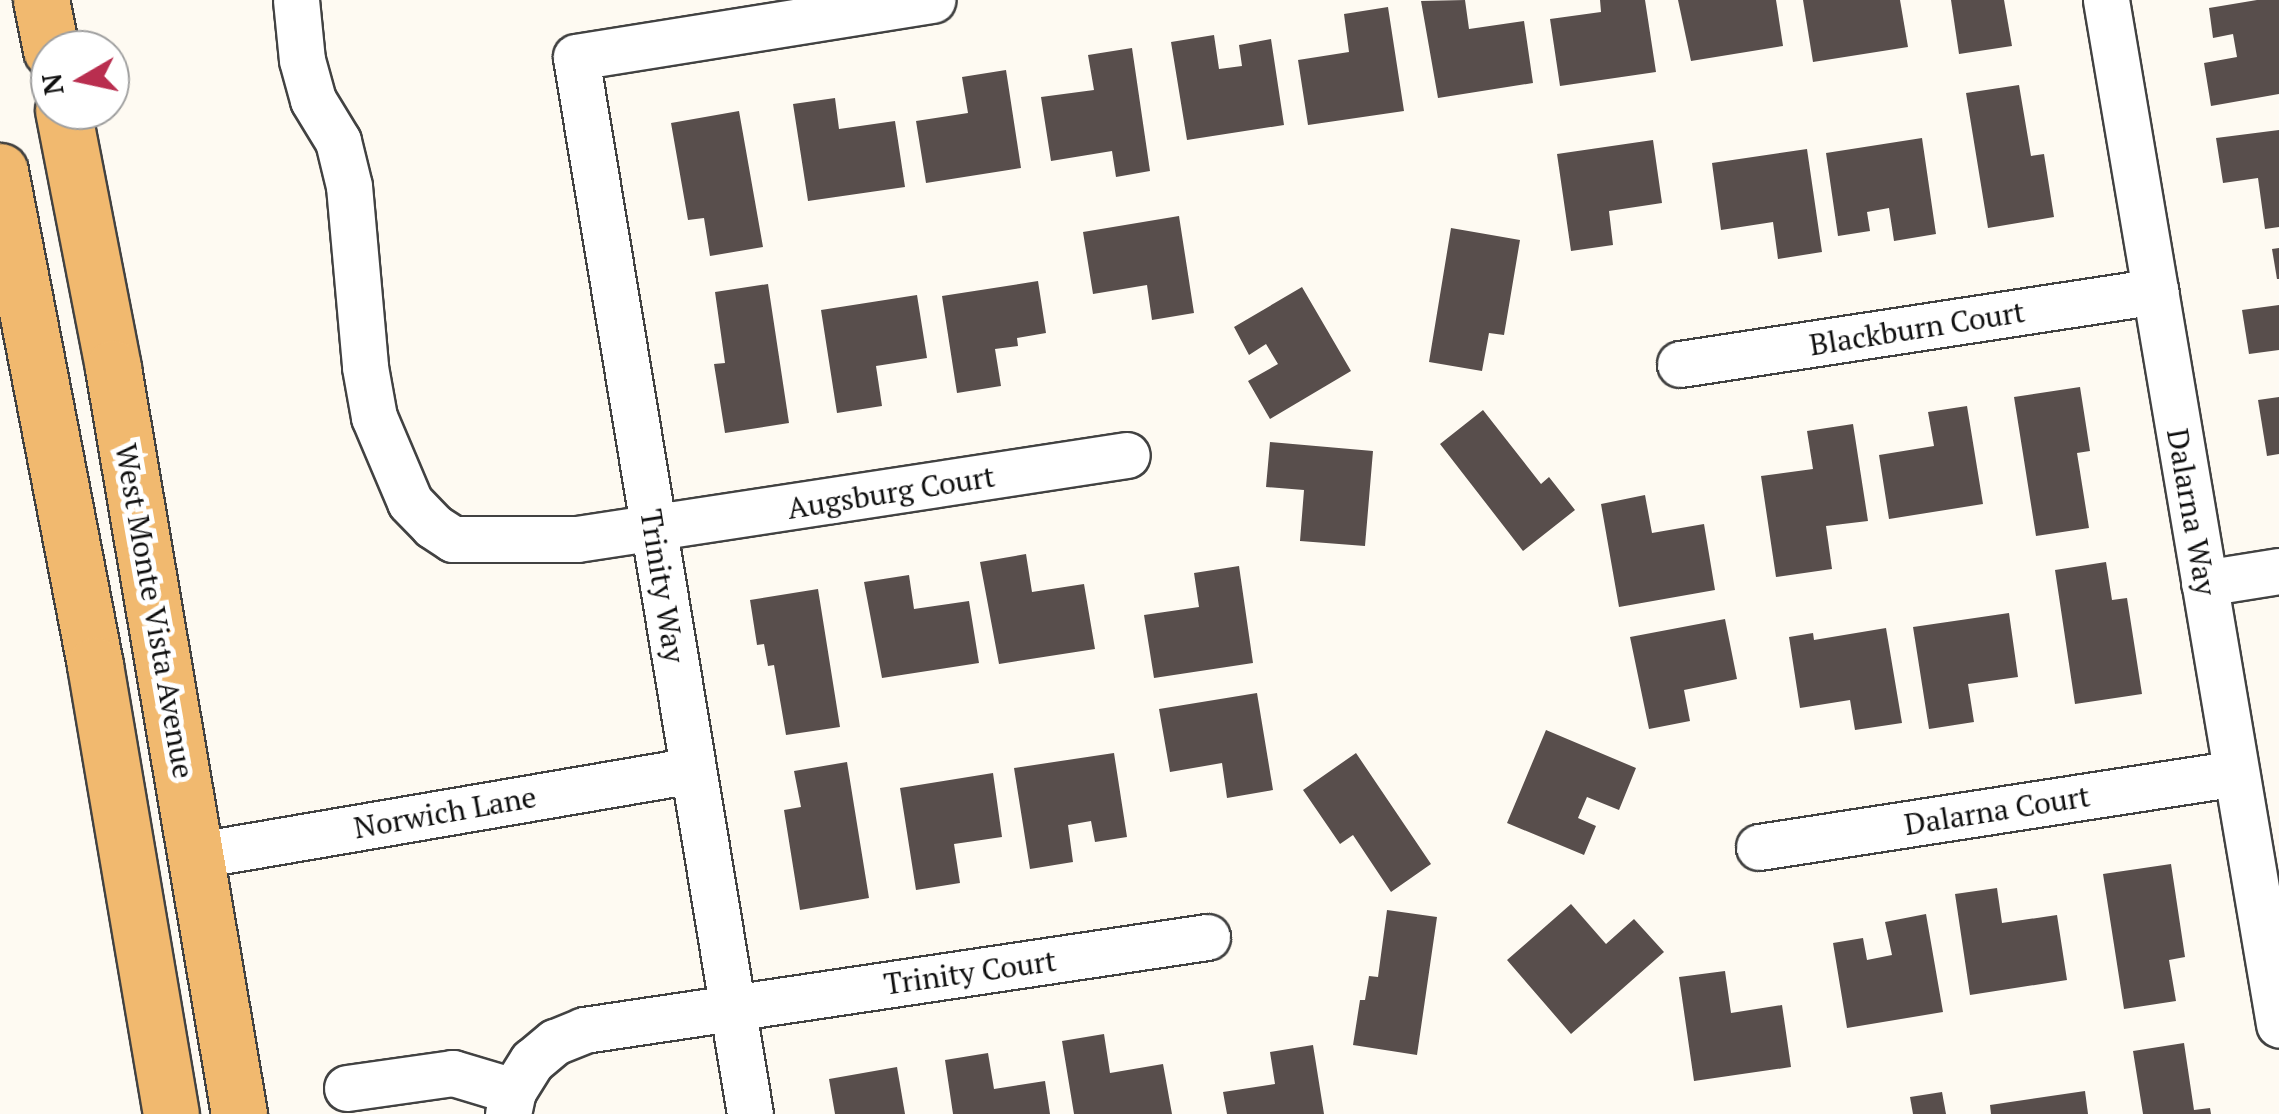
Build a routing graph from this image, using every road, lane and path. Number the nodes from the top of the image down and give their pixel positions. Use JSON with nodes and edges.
{"nodes":[{"id":1,"x":41,"y":0,"type":"edge"},
{"id":2,"x":296,"y":0,"type":"edge"},
{"id":3,"x":932,"y":0,"type":"edge"},
{"id":4,"x":2106,"y":0,"type":"edge"},
{"id":5,"x":796,"y":11,"type":"edge"},
{"id":6,"x":47,"y":30,"type":"edge"},
{"id":7,"x":67,"y":130,"type":"edge"},
{"id":8,"x":0,"y":171,"type":"edge"},
{"id":9,"x":2155,"y":291,"type":"junction"},
{"id":10,"x":1680,"y":364,"type":"dead end"},
{"id":11,"x":1128,"y":454,"type":"dead end"},
{"id":12,"x":654,"y":529,"type":"junction"},
{"id":13,"x":2279,"y":570,"type":"edge"},
{"id":14,"x":2204,"y":583,"type":"junction"},
{"id":15,"x":693,"y":770,"type":"junction"},
{"id":16,"x":2235,"y":773,"type":"junction"},
{"id":17,"x":1759,"y":847,"type":"dead end"},
{"id":18,"x":198,"y":855,"type":"junction"},
{"id":19,"x":1207,"y":938,"type":"dead end"},
{"id":20,"x":733,"y":1007,"type":"junction"},
{"id":21,"x":2279,"y":1024,"type":"edge"},
{"id":22,"x":346,"y":1088,"type":"dead end"},
{"id":23,"x":511,"y":1102,"type":"edge"},
{"id":24,"x":171,"y":1114,"type":"edge"},
{"id":25,"x":240,"y":1114,"type":"edge"},
{"id":26,"x":750,"y":1114,"type":"edge"}],
"edges":[{"from":1,"to":6,"type":"main road"},
{"from":2,"to":12,"type":"street","name":"Augsburg Court"},
{"from":3,"to":5,"type":"street"},
{"from":4,"to":9,"type":"street","name":"Dalarna Way"},
{"from":5,"to":12,"type":"street","name":"Trinity Way"},
{"from":7,"to":18,"type":"main road","name":"West Monte Vista Avenue"},
{"from":8,"to":24,"type":"main road"},
{"from":9,"to":10,"type":"street","name":"Blackburn Court"},
{"from":9,"to":14,"type":"street","name":"Dalarna Way"},
{"from":11,"to":12,"type":"street","name":"Augsburg Court"},
{"from":12,"to":15,"type":"street","name":"Trinity Way"},
{"from":13,"to":14,"type":"street"},
{"from":14,"to":16,"type":"street","name":"Dalarna Way"},
{"from":15,"to":18,"type":"street","name":"Norwich Lane"},
{"from":15,"to":20,"type":"street","name":"Trinity Way"},
{"from":16,"to":17,"type":"street","name":"Dalarna Court"},
{"from":16,"to":21,"type":"street","name":"Dalarna Way"},
{"from":18,"to":25,"type":"main road","name":"West Monte Vista Avenue"},
{"from":19,"to":20,"type":"street","name":"Trinity Court"},
{"from":20,"to":23,"type":"street","name":"Trinity Court"},
{"from":20,"to":26,"type":"street","name":"Trinity Way"},
{"from":22,"to":23,"type":"street"}]}
